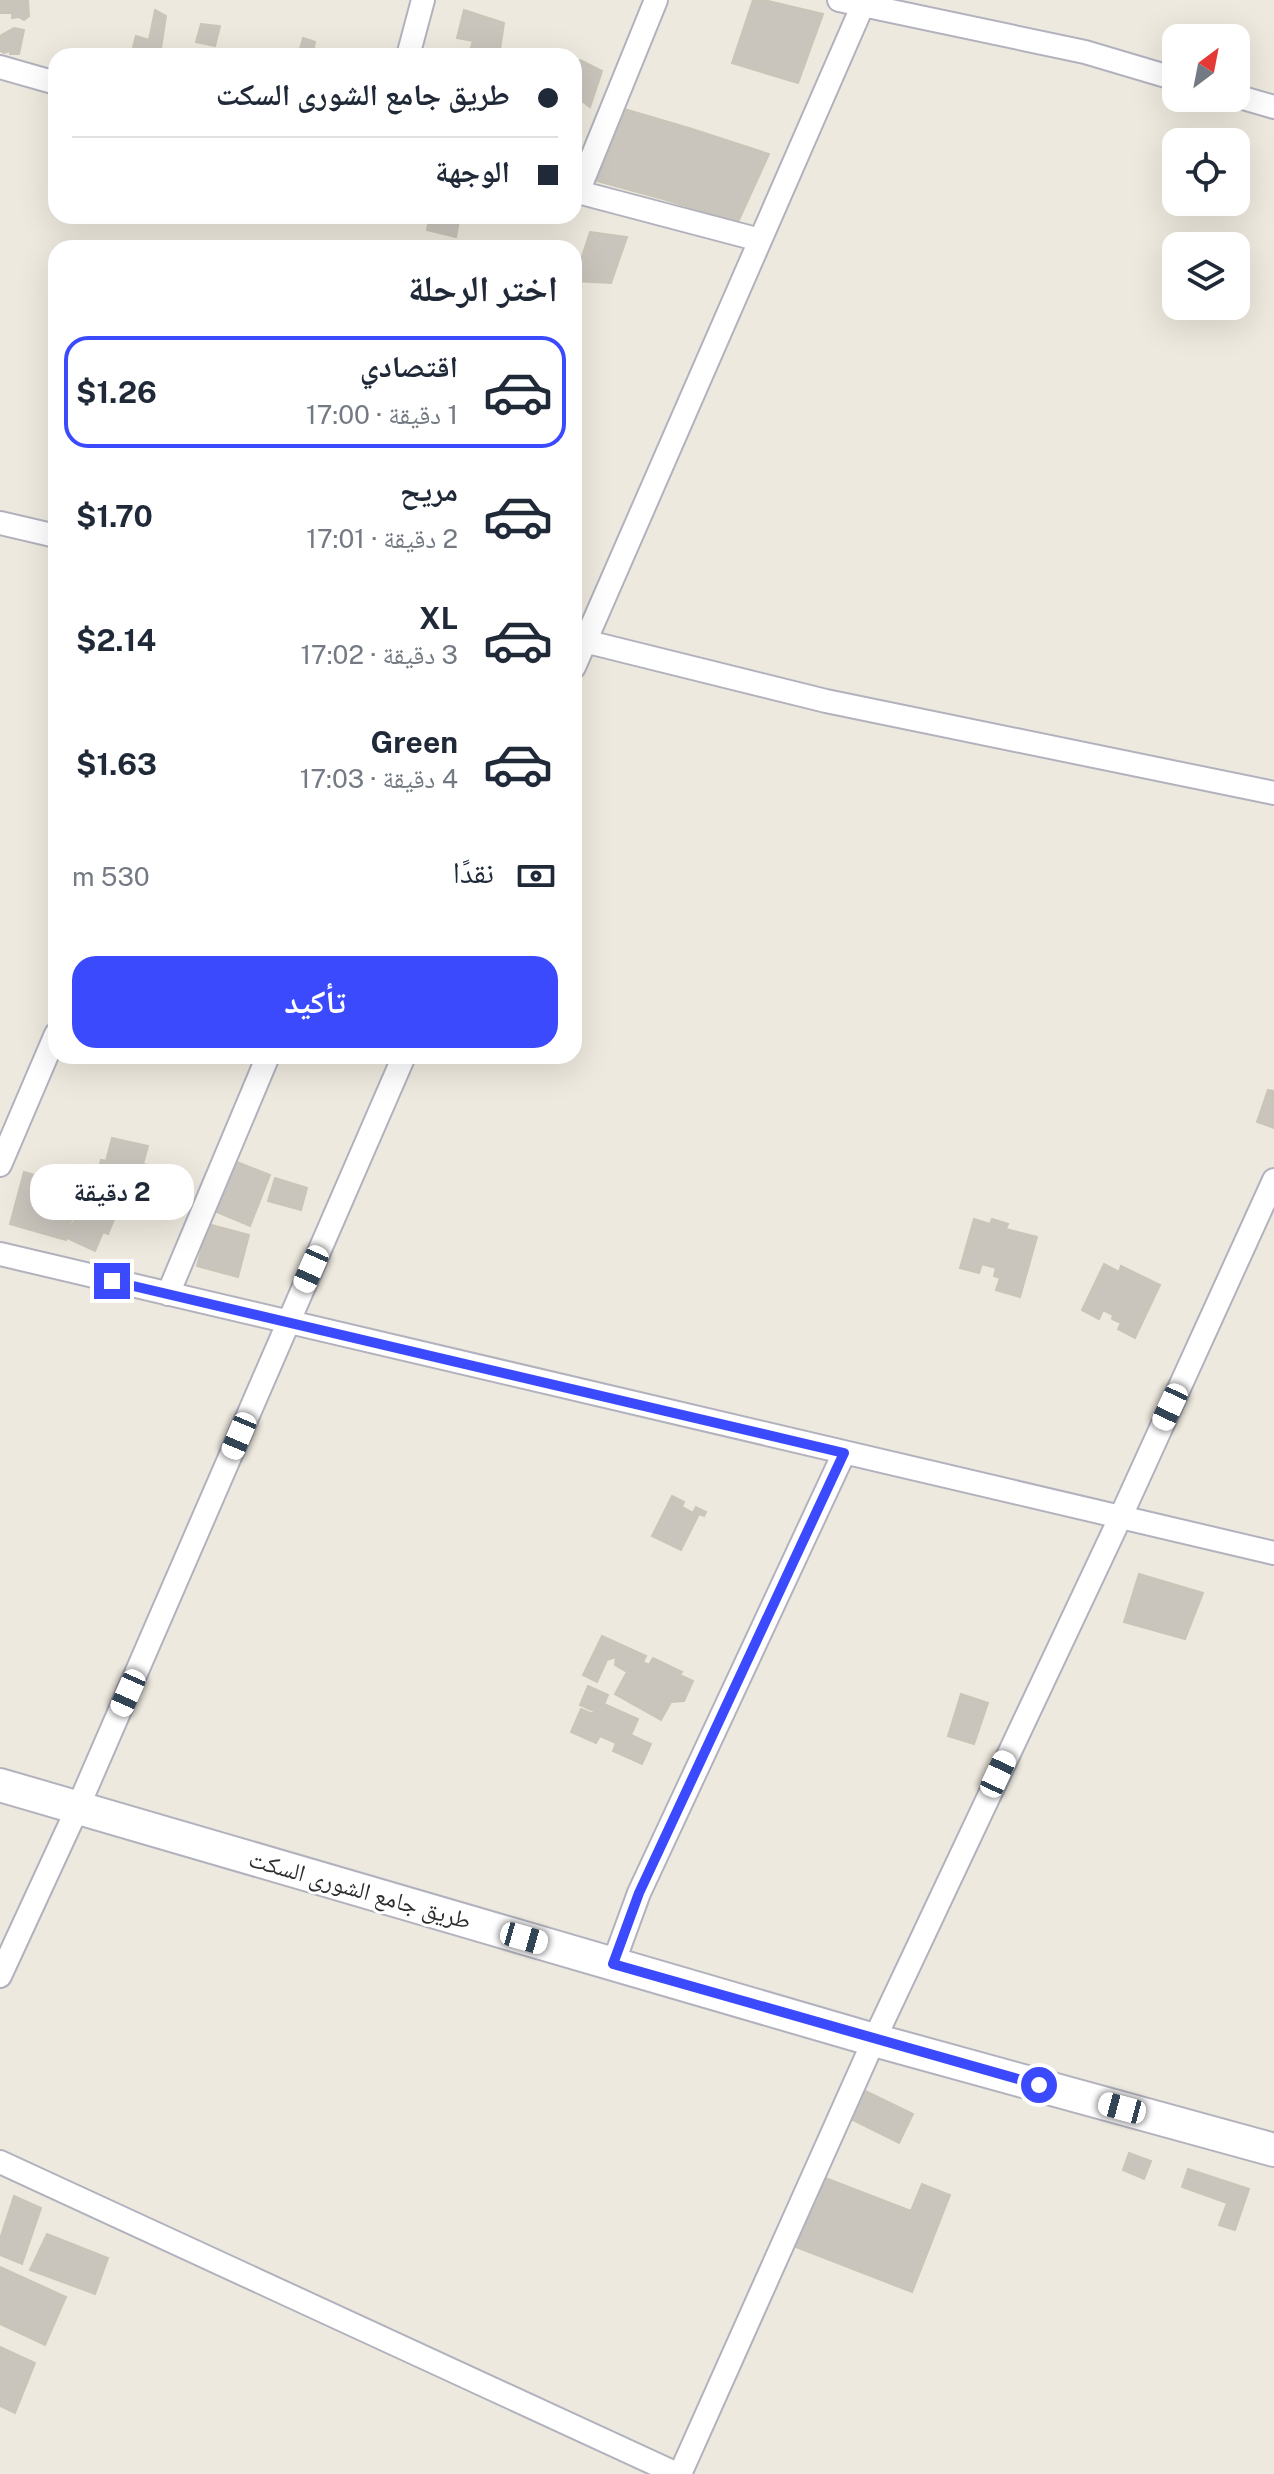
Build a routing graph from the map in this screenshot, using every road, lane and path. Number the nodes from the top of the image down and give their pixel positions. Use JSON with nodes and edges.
{"nodes":[{"id":1,"x":423,"y":0,"type":"edge"},
{"id":2,"x":656,"y":0,"type":"edge"},
{"id":3,"x":839,"y":0,"type":"edge"},
{"id":4,"x":864,"y":3,"type":"edge"},
{"id":5,"x":410,"y":48,"type":"edge"},
{"id":6,"x":0,"y":67,"type":"edge"},
{"id":7,"x":1162,"y":75,"type":"edge"},
{"id":8,"x":48,"y":81,"type":"edge"},
{"id":9,"x":1250,"y":100,"type":"edge"},
{"id":10,"x":1274,"y":107,"type":"edge"},
{"id":11,"x":582,"y":182,"type":"edge"},
{"id":12,"x":582,"y":193,"type":"edge"},
{"id":13,"x":760,"y":240,"type":"junction"},
{"id":14,"x":0,"y":523,"type":"edge"},
{"id":15,"x":48,"y":534,"type":"edge"},
{"id":16,"x":582,"y":646,"type":"edge"},
{"id":17,"x":582,"y":658,"type":"edge"},
{"id":18,"x":1274,"y":793,"type":"edge"},
{"id":19,"x":48,"y":1053,"type":"edge"},
{"id":20,"x":265,"y":1064,"type":"edge"},
{"id":21,"x":401,"y":1064,"type":"edge"},
{"id":22,"x":0,"y":1165,"type":"edge"},
{"id":23,"x":1274,"y":1180,"type":"edge"},
{"id":24,"x":0,"y":1254,"type":"edge"},
{"id":25,"x":168,"y":1294,"type":"junction"},
{"id":26,"x":288,"y":1322,"type":"junction"},
{"id":27,"x":844,"y":1453,"type":"junction"},
{"id":28,"x":1121,"y":1516,"type":"junction"},
{"id":29,"x":1274,"y":1553,"type":"edge"},
{"id":30,"x":0,"y":1785,"type":"edge"},
{"id":31,"x":78,"y":1807,"type":"junction"},
{"id":32,"x":613,"y":1964,"type":"junction"},
{"id":33,"x":0,"y":1976,"type":"edge"},
{"id":34,"x":874,"y":2040,"type":"junction"},
{"id":35,"x":1274,"y":2150,"type":"edge"},
{"id":36,"x":0,"y":2162,"type":"edge"},
{"id":37,"x":679,"y":2474,"type":"edge"}],
"edges":[{"from":1,"to":5,"type":"street"},
{"from":2,"to":11,"type":"street"},
{"from":3,"to":4,"type":"street"},
{"from":4,"to":7,"type":"street"},
{"from":4,"to":13,"type":"street"},
{"from":6,"to":8,"type":"street"},
{"from":9,"to":10,"type":"street"},
{"from":12,"to":13,"type":"street"},
{"from":13,"to":16,"type":"street"},
{"from":14,"to":15,"type":"street"},
{"from":17,"to":18,"type":"street"},
{"from":19,"to":22,"type":"street"},
{"from":20,"to":25,"type":"street"},
{"from":21,"to":26,"type":"street"},
{"from":23,"to":28,"type":"street"},
{"from":24,"to":25,"type":"street"},
{"from":25,"to":26,"type":"street"},
{"from":26,"to":27,"type":"street"},
{"from":26,"to":31,"type":"street"},
{"from":27,"to":28,"type":"street"},
{"from":27,"to":32,"type":"street"},
{"from":28,"to":29,"type":"street"},
{"from":28,"to":34,"type":"street"},
{"from":30,"to":31,"type":"main road","name":"طريق جامع الشورى السكت"},
{"from":31,"to":32,"type":"main road","name":"طريق جامع الشورى السكت"},
{"from":31,"to":33,"type":"street"},
{"from":32,"to":34,"type":"main road","name":"طريق جامع الشورى السكت"},
{"from":34,"to":35,"type":"main road","name":"طريق جامع الشورى السكت"},
{"from":34,"to":37,"type":"street"},
{"from":36,"to":37,"type":"street"}]}
